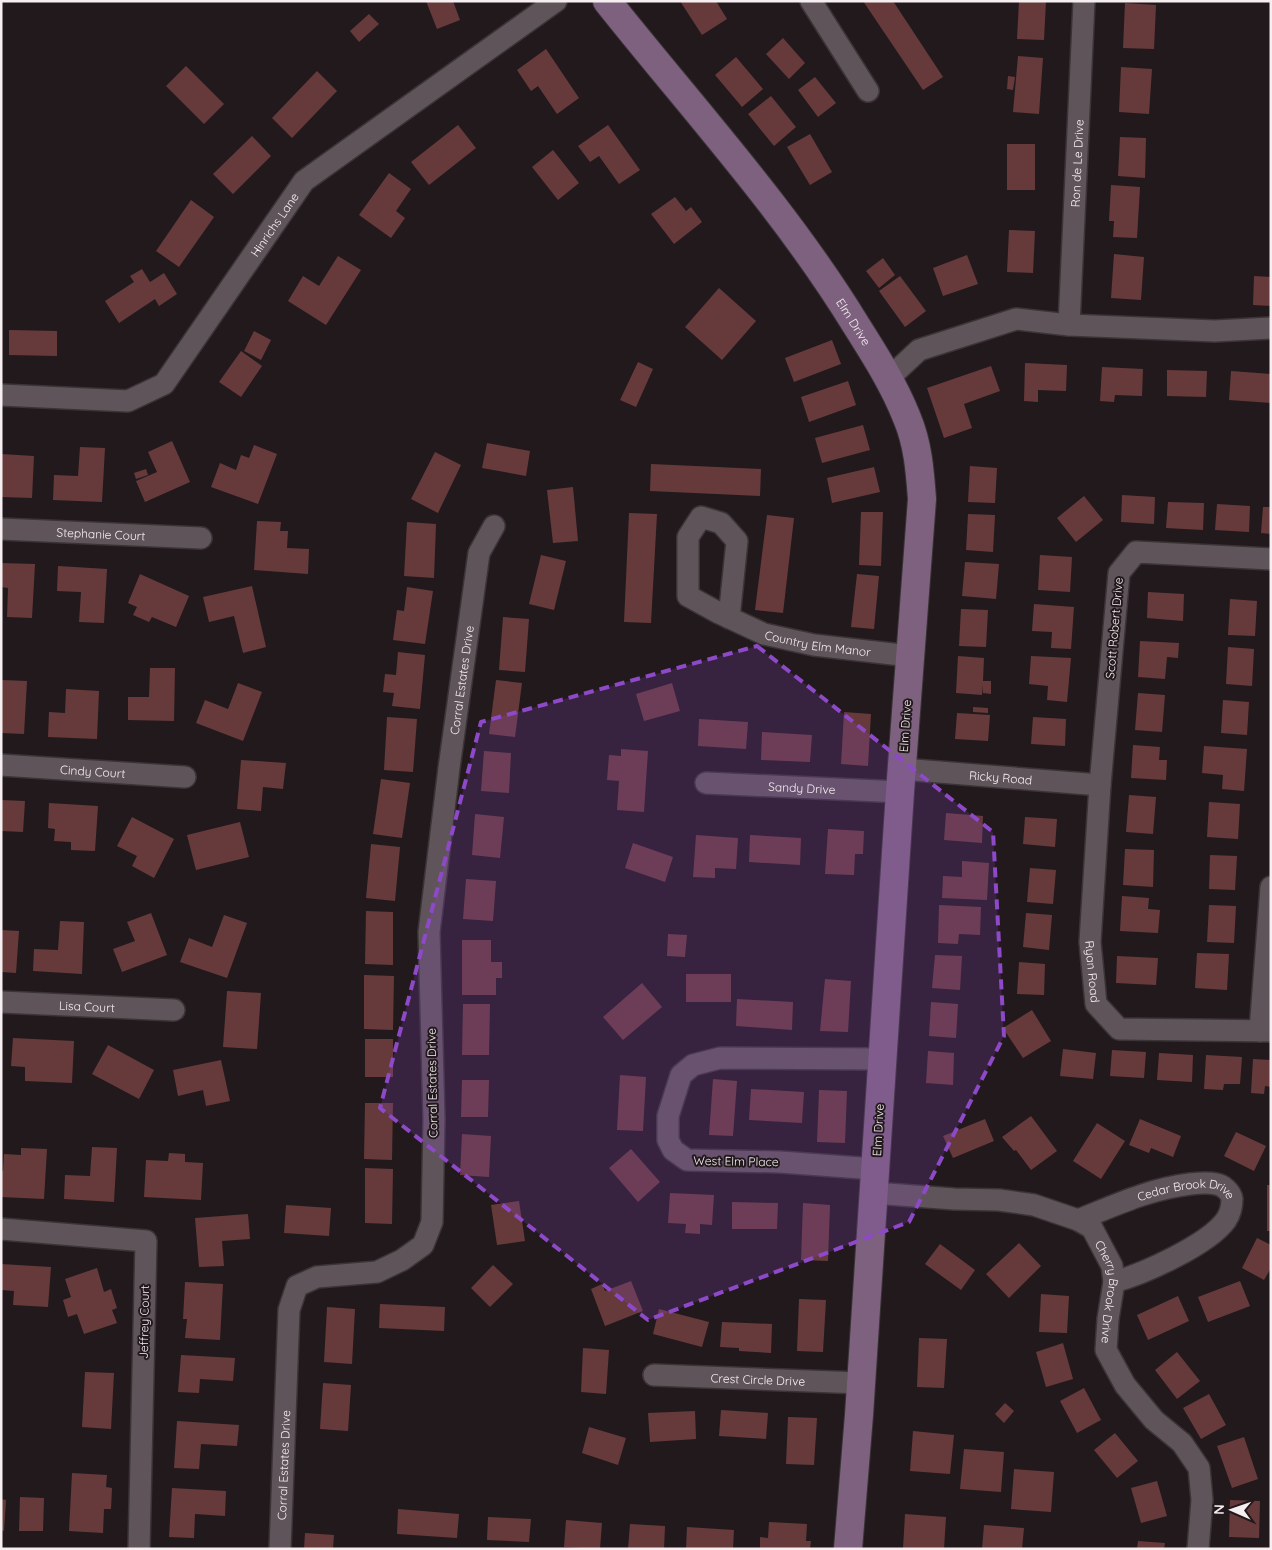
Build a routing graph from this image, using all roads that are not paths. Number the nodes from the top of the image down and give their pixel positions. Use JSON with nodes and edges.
{"nodes":[{"id":1,"x":556,"y":1,"type":"edge"},
{"id":2,"x":608,"y":1,"type":"edge"},
{"id":3,"x":811,"y":1,"type":"edge"},
{"id":4,"x":1084,"y":1,"type":"edge"},
{"id":5,"x":868,"y":91,"type":"dead end"},
{"id":6,"x":1069,"y":325,"type":"junction"},
{"id":7,"x":1271,"y":328,"type":"edge"},
{"id":8,"x":889,"y":378,"type":"junction"},
{"id":9,"x":1,"y":394,"type":"edge"},
{"id":10,"x":494,"y":526,"type":"dead end"},
{"id":11,"x":1,"y":529,"type":"edge"},
{"id":12,"x":201,"y":538,"type":"dead end"},
{"id":13,"x":1271,"y":559,"type":"edge"},
{"id":14,"x":730,"y":618,"type":"dead end"},
{"id":15,"x":910,"y":656,"type":"junction"},
{"id":16,"x":1,"y":765,"type":"edge"},
{"id":17,"x":185,"y":776,"type":"dead end"},
{"id":18,"x":901,"y":781,"type":"junction"},
{"id":19,"x":706,"y":783,"type":"dead end"},
{"id":20,"x":1100,"y":786,"type":"junction"},
{"id":21,"x":1271,"y":887,"type":"edge"},
{"id":22,"x":1,"y":1002,"type":"edge"},
{"id":23,"x":174,"y":1010,"type":"dead end"},
{"id":24,"x":1265,"y":1031,"type":"edge"},
{"id":25,"x":882,"y":1060,"type":"junction"},
{"id":26,"x":874,"y":1181,"type":"junction"},
{"id":27,"x":1078,"y":1220,"type":"junction"},
{"id":28,"x":1,"y":1229,"type":"edge"},
{"id":29,"x":1114,"y":1282,"type":"junction"},
{"id":30,"x":654,"y":1375,"type":"dead end"},
{"id":31,"x":861,"y":1383,"type":"junction"},
{"id":32,"x":139,"y":1549,"type":"edge"},
{"id":33,"x":280,"y":1549,"type":"edge"},
{"id":34,"x":848,"y":1549,"type":"edge"},
{"id":35,"x":1198,"y":1549,"type":"edge"}],
"edges":[{"from":1,"to":9,"type":"street","name":"Hinrichs Lane"},
{"from":2,"to":8,"type":"street","name":"Elm Drive"},
{"from":3,"to":5,"type":"street"},
{"from":4,"to":6,"type":"street","name":"Ron de Le Drive"},
{"from":6,"to":7,"type":"street"},
{"from":6,"to":8,"type":"street"},
{"from":8,"to":15,"type":"street","name":"Elm Drive"},
{"from":10,"to":33,"type":"street","name":"Corral Estates Drive"},
{"from":11,"to":12,"type":"street","name":"Stephanie Court"},
{"from":13,"to":20,"type":"street","name":"Scott Robert Drive"},
{"from":14,"to":15,"type":"street","name":"Country Elm Manor"},
{"from":15,"to":18,"type":"street","name":"Elm Drive"},
{"from":16,"to":17,"type":"street","name":"Cindy Court"},
{"from":18,"to":19,"type":"street","name":"Sandy Drive"},
{"from":18,"to":20,"type":"street","name":"Ricky Road"},
{"from":18,"to":25,"type":"street","name":"Elm Drive"},
{"from":20,"to":24,"type":"street","name":"Ryan Road"},
{"from":21,"to":24,"type":"street"},
{"from":22,"to":23,"type":"street","name":"Lisa Court"},
{"from":25,"to":26,"type":"street","name":"Elm Drive"},
{"from":25,"to":26,"type":"street","name":"West Elm Place"},
{"from":26,"to":27,"type":"street","name":"Cherry Brook Drive"},
{"from":26,"to":31,"type":"street","name":"Elm Drive"},
{"from":27,"to":29,"type":"street","name":"Cherry Brook Drive"},
{"from":27,"to":29,"type":"street","name":"Cedar Brook Drive"},
{"from":28,"to":32,"type":"street","name":"Jeffrey Court"},
{"from":29,"to":35,"type":"street","name":"Cherry Brook Drive"},
{"from":30,"to":31,"type":"street","name":"Crest Circle Drive"},
{"from":31,"to":34,"type":"street","name":"Elm Drive"}]}
